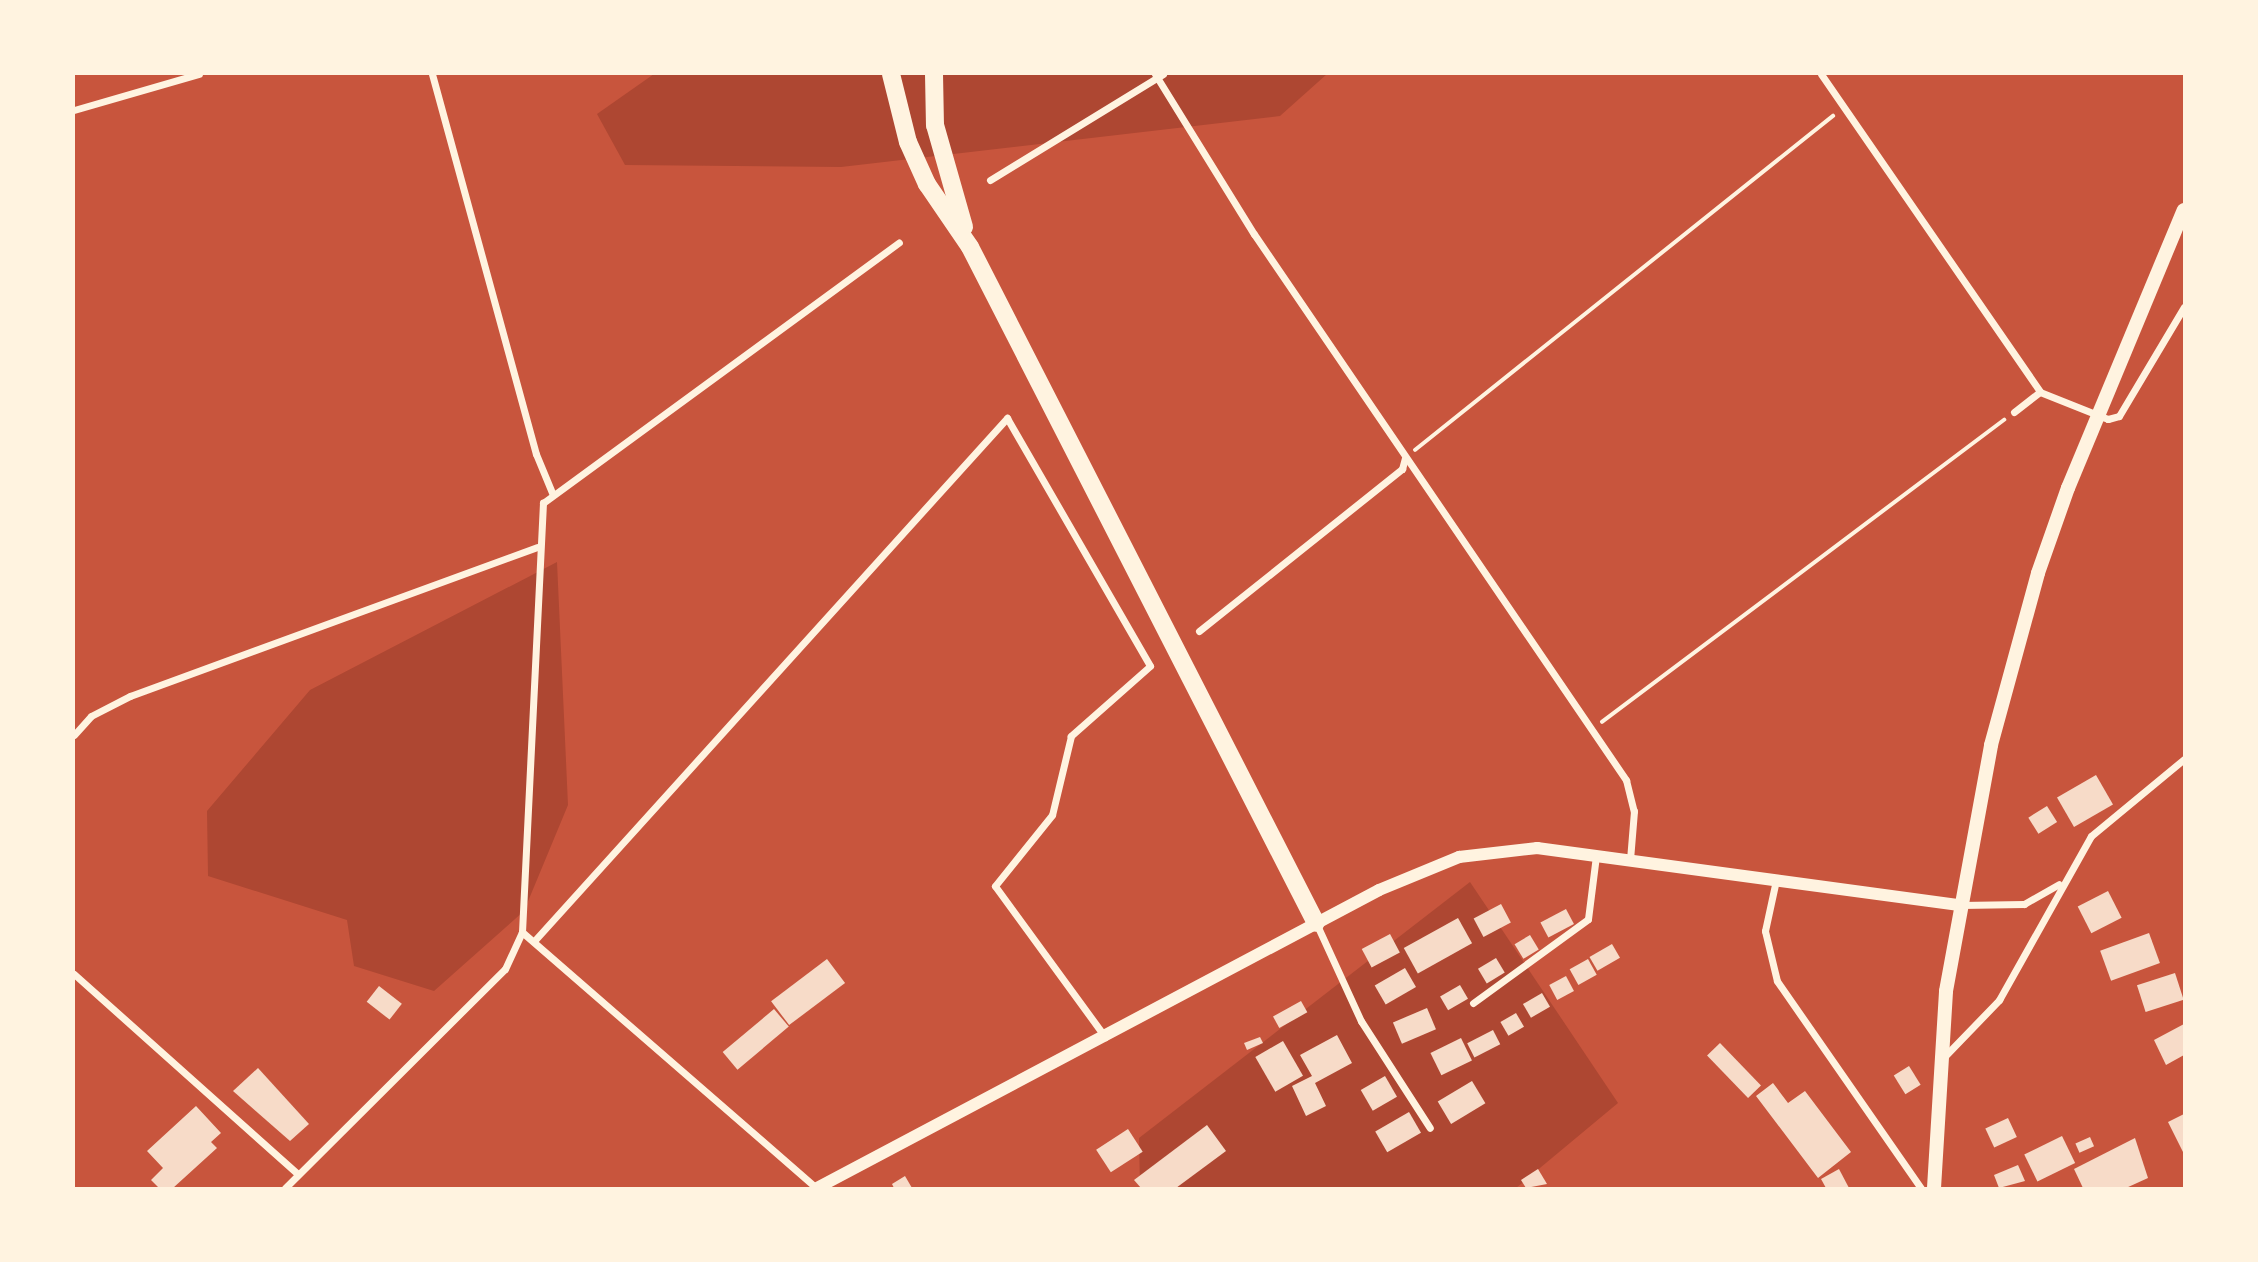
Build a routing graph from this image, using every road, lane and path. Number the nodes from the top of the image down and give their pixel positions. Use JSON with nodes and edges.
{"nodes":[{"id":1,"x":199,"y":74,"type":"edge"},
{"id":2,"x":432,"y":74,"type":"edge"},
{"id":3,"x":891,"y":74,"type":"edge"},
{"id":4,"x":934,"y":74,"type":"edge"},
{"id":5,"x":1821,"y":74,"type":"edge"},
{"id":6,"x":1158,"y":75,"type":"edge"},
{"id":7,"x":1845,"y":106,"type":"junction"},
{"id":8,"x":74,"y":110,"type":"edge"},
{"id":9,"x":990,"y":180,"type":"dead end"},
{"id":10,"x":2185,"y":210,"type":"edge"},
{"id":11,"x":899,"y":242,"type":"dead end"},
{"id":12,"x":970,"y":247,"type":"junction"},
{"id":13,"x":2185,"y":307,"type":"edge"},
{"id":14,"x":2039,"y":392,"type":"junction"},
{"id":15,"x":2014,"y":412,"type":"joint"},
{"id":16,"x":2098,"y":413,"type":"junction"},
{"id":17,"x":1405,"y":458,"type":"junction"},
{"id":18,"x":553,"y":495,"type":"junction"},
{"id":19,"x":537,"y":547,"type":"junction"},
{"id":20,"x":1199,"y":631,"type":"dead end"},
{"id":21,"x":1592,"y":730,"type":"junction"},
{"id":22,"x":74,"y":735,"type":"edge"},
{"id":23,"x":2185,"y":759,"type":"edge"},
{"id":24,"x":1596,"y":856,"type":"junction"},
{"id":25,"x":1630,"y":860,"type":"junction"},
{"id":26,"x":1776,"y":880,"type":"junction"},
{"id":27,"x":2060,"y":884,"type":"junction"},
{"id":28,"x":1961,"y":905,"type":"junction"},
{"id":29,"x":1316,"y":923,"type":"junction"},
{"id":30,"x":522,"y":932,"type":"junction"},
{"id":31,"x":536,"y":940,"type":"junction"},
{"id":32,"x":74,"y":974,"type":"edge"},
{"id":33,"x":1473,"y":1003,"type":"dead end"},
{"id":34,"x":1106,"y":1038,"type":"junction"},
{"id":35,"x":1940,"y":1061,"type":"junction"},
{"id":36,"x":1430,"y":1128,"type":"dead end"},
{"id":37,"x":298,"y":1174,"type":"junction"},
{"id":38,"x":285,"y":1188,"type":"edge"},
{"id":39,"x":817,"y":1188,"type":"edge"},
{"id":40,"x":1921,"y":1188,"type":"edge"},
{"id":41,"x":1934,"y":1188,"type":"edge"}],
"edges":[{"from":1,"to":8,"type":"street"},
{"from":2,"to":18,"type":"street"},
{"from":3,"to":12,"type":"highway"},
{"from":4,"to":12,"type":"highway"},
{"from":5,"to":7,"type":"street"},
{"from":6,"to":9,"type":"street"},
{"from":6,"to":17,"type":"street"},
{"from":7,"to":14,"type":"street"},
{"from":7,"to":17,"type":"path"},
{"from":10,"to":16,"type":"main road"},
{"from":11,"to":18,"type":"street"},
{"from":12,"to":29,"type":"highway"},
{"from":13,"to":16,"type":"street"},
{"from":14,"to":15,"type":"street"},
{"from":14,"to":16,"type":"street"},
{"from":15,"to":21,"type":"path"},
{"from":16,"to":28,"type":"main road"},
{"from":17,"to":20,"type":"street"},
{"from":17,"to":21,"type":"street"},
{"from":18,"to":19,"type":"street"},
{"from":19,"to":22,"type":"street"},
{"from":19,"to":30,"type":"street"},
{"from":21,"to":25,"type":"street"},
{"from":23,"to":27,"type":"street"},
{"from":24,"to":25,"type":"street"},
{"from":24,"to":29,"type":"street"},
{"from":24,"to":33,"type":"street"},
{"from":25,"to":26,"type":"street"},
{"from":26,"to":28,"type":"street"},
{"from":26,"to":40,"type":"street"},
{"from":27,"to":28,"type":"street"},
{"from":27,"to":35,"type":"street"},
{"from":28,"to":35,"type":"main road"},
{"from":29,"to":34,"type":"street"},
{"from":29,"to":36,"type":"street"},
{"from":30,"to":31,"type":"street"},
{"from":30,"to":37,"type":"street"},
{"from":31,"to":34,"type":"street"},
{"from":31,"to":39,"type":"street"},
{"from":32,"to":37,"type":"street"},
{"from":34,"to":39,"type":"street"},
{"from":35,"to":41,"type":"main road"},
{"from":37,"to":38,"type":"street"}]}
